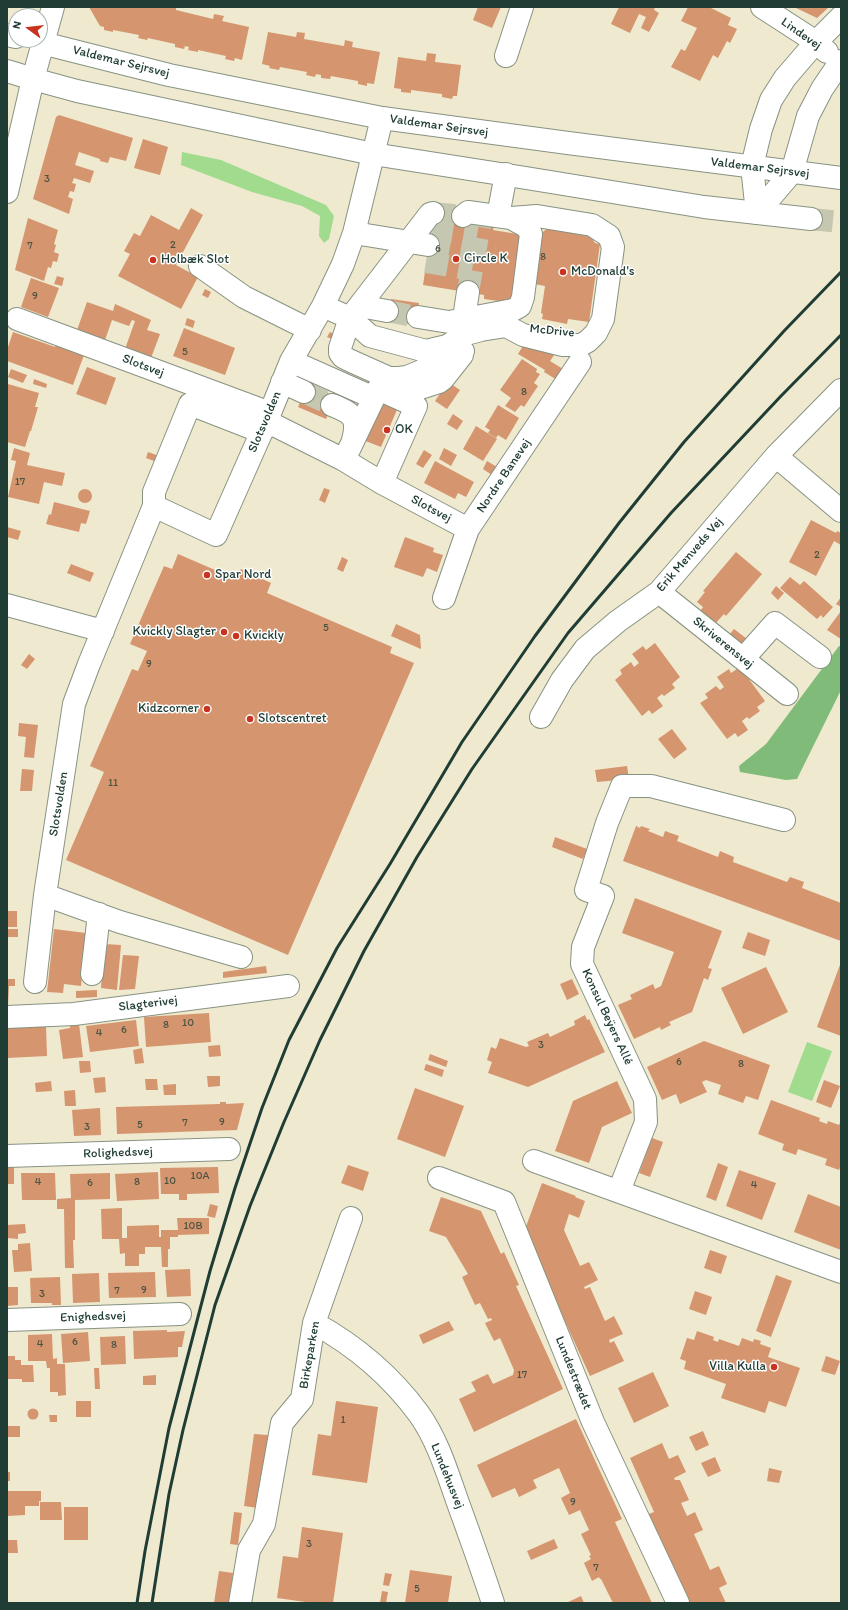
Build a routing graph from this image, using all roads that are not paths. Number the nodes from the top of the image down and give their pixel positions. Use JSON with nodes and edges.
{"nodes":[{"id":1,"x":53,"y":7,"type":"edge"},
{"id":2,"x":522,"y":7,"type":"edge"},
{"id":3,"x":762,"y":7,"type":"edge"},
{"id":4,"x":48,"y":17,"type":"edge"},
{"id":5,"x":841,"y":17,"type":"edge"},
{"id":6,"x":816,"y":42,"type":"junction"},
{"id":7,"x":48,"y":45,"type":"edge"},
{"id":8,"x":36,"y":48,"type":"edge"},
{"id":9,"x":506,"y":56,"type":"dead end"},
{"id":10,"x":840,"y":62,"type":"edge"},
{"id":11,"x":7,"y":71,"type":"edge"},
{"id":12,"x":33,"y":79,"type":"junction"},
{"id":13,"x":382,"y":118,"type":"junction"},
{"id":14,"x":373,"y":154,"type":"junction"},
{"id":15,"x":752,"y":166,"type":"junction"},
{"id":16,"x":792,"y":172,"type":"junction"},
{"id":17,"x":506,"y":174,"type":"junction"},
{"id":18,"x":841,"y":178,"type":"edge"},
{"id":19,"x":7,"y":192,"type":"edge"},
{"id":20,"x":757,"y":213,"type":"junction"},
{"id":21,"x":487,"y":216,"type":"junction"},
{"id":22,"x":811,"y":219,"type":"tunnel mouth"},
{"id":23,"x":354,"y":233,"type":"junction"},
{"id":24,"x":200,"y":266,"type":"dead end"},
{"id":25,"x":468,"y":292,"type":"tunnel mouth"},
{"id":26,"x":324,"y":306,"type":"junction"},
{"id":27,"x":387,"y":311,"type":"tunnel mouth"},
{"id":28,"x":355,"y":312,"type":"junction"},
{"id":29,"x":418,"y":316,"type":"tunnel mouth"},
{"id":30,"x":17,"y":319,"type":"dead end"},
{"id":31,"x":310,"y":330,"type":"junction"},
{"id":32,"x":469,"y":332,"type":"junction"},
{"id":33,"x":291,"y":361,"type":"junction"},
{"id":34,"x":580,"y":362,"type":"dead end"},
{"id":35,"x":282,"y":382,"type":"junction"},
{"id":36,"x":841,"y":390,"type":"edge"},
{"id":37,"x":304,"y":392,"type":"tunnel mouth"},
{"id":38,"x":374,"y":398,"type":"junction"},
{"id":39,"x":332,"y":405,"type":"tunnel mouth"},
{"id":40,"x":266,"y":422,"type":"junction"},
{"id":41,"x":348,"y":451,"type":"junction"},
{"id":42,"x":776,"y":456,"type":"junction"},
{"id":43,"x":382,"y":482,"type":"junction"},
{"id":44,"x":154,"y":506,"type":"junction"},
{"id":45,"x":841,"y":511,"type":"edge"},
{"id":46,"x":468,"y":529,"type":"junction"},
{"id":47,"x":660,"y":592,"type":"junction"},
{"id":48,"x":444,"y":598,"type":"dead end"},
{"id":49,"x":7,"y":605,"type":"edge"},
{"id":50,"x":103,"y":631,"type":"junction"},
{"id":51,"x":820,"y":657,"type":"dead end"},
{"id":52,"x":744,"y":659,"type":"junction"},
{"id":53,"x":787,"y":694,"type":"dead end"},
{"id":54,"x":541,"y":717,"type":"dead end"},
{"id":55,"x":784,"y":820,"type":"dead end"},
{"id":56,"x":46,"y":895,"type":"junction"},
{"id":57,"x":99,"y":914,"type":"junction"},
{"id":58,"x":241,"y":957,"type":"dead end"},
{"id":59,"x":92,"y":974,"type":"dead end"},
{"id":60,"x":35,"y":982,"type":"dead end"},
{"id":61,"x":288,"y":986,"type":"dead end"},
{"id":62,"x":7,"y":1017,"type":"edge"},
{"id":63,"x":229,"y":1149,"type":"dead end"},
{"id":64,"x":7,"y":1156,"type":"edge"},
{"id":65,"x":534,"y":1161,"type":"dead end"},
{"id":66,"x":439,"y":1178,"type":"dead end"},
{"id":67,"x":619,"y":1191,"type":"junction"},
{"id":68,"x":351,"y":1218,"type":"dead end"},
{"id":69,"x":841,"y":1272,"type":"edge"},
{"id":70,"x":180,"y":1314,"type":"dead end"},
{"id":71,"x":7,"y":1320,"type":"edge"},
{"id":72,"x":314,"y":1323,"type":"junction"},
{"id":73,"x":240,"y":1603,"type":"edge"},
{"id":74,"x":493,"y":1603,"type":"edge"},
{"id":75,"x":678,"y":1603,"type":"edge"}],
"edges":[{"from":1,"to":4,"type":"street"},
{"from":2,"to":9,"type":"street"},
{"from":3,"to":6,"type":"street","name":"Lindevej"},
{"from":5,"to":6,"type":"street"},
{"from":6,"to":10,"type":"street","name":"Lindevej"},
{"from":6,"to":15,"type":"street"},
{"from":7,"to":13,"type":"street","name":"Valdemar Sejrsvej"},
{"from":8,"to":12,"type":"street"},
{"from":10,"to":16,"type":"street"},
{"from":11,"to":12,"type":"street"},
{"from":12,"to":14,"type":"street"},
{"from":12,"to":19,"type":"street"},
{"from":13,"to":14,"type":"street","name":"Slotsvolden"},
{"from":13,"to":15,"type":"street","name":"Valdemar Sejrsvej"},
{"from":14,"to":17,"type":"street"},
{"from":14,"to":23,"type":"street","name":"Slotsvolden"},
{"from":15,"to":16,"type":"street","name":"Valdemar Sejrsvej"},
{"from":15,"to":20,"type":"street"},
{"from":16,"to":18,"type":"street","name":"Valdemar Sejrsvej"},
{"from":16,"to":20,"type":"street"},
{"from":17,"to":20,"type":"street"},
{"from":17,"to":21,"type":"street"},
{"from":20,"to":22,"type":"street"},
{"from":21,"to":32,"type":"street"},
{"from":21,"to":32,"type":"street","name":"McDrive"},
{"from":23,"to":26,"type":"street","name":"Slotsvolden"},
{"from":23,"to":28,"type":"street"},
{"from":24,"to":31,"type":"street"},
{"from":25,"to":32,"type":"street"},
{"from":26,"to":28,"type":"street"},
{"from":26,"to":31,"type":"street","name":"Slotsvolden"},
{"from":27,"to":28,"type":"street"},
{"from":28,"to":32,"type":"street"},
{"from":28,"to":32,"type":"street"},
{"from":29,"to":32,"type":"street"},
{"from":30,"to":40,"type":"street","name":"Slotsvej"},
{"from":31,"to":33,"type":"street","name":"Slotsvolden"},
{"from":33,"to":35,"type":"street","name":"Slotsvolden"},
{"from":33,"to":38,"type":"street"},
{"from":34,"to":46,"type":"street","name":"Nordre Banevej"},
{"from":35,"to":37,"type":"street"},
{"from":35,"to":40,"type":"street","name":"Slotsvolden"},
{"from":36,"to":42,"type":"street","name":"Erik Menveds Vej"},
{"from":38,"to":41,"type":"street"},
{"from":38,"to":43,"type":"street"},
{"from":39,"to":41,"type":"street"},
{"from":40,"to":41,"type":"street","name":"Slotsvej"},
{"from":40,"to":44,"type":"street"},
{"from":40,"to":44,"type":"street","name":"Slotsvolden"},
{"from":41,"to":43,"type":"street","name":"Slotsvej"},
{"from":42,"to":45,"type":"street"},
{"from":42,"to":47,"type":"street","name":"Erik Menveds Vej"},
{"from":43,"to":46,"type":"street","name":"Slotsvej"},
{"from":44,"to":50,"type":"street","name":"Slotsvolden"},
{"from":46,"to":48,"type":"street","name":"Nordre Banevej"},
{"from":47,"to":52,"type":"street","name":"Skriverensvej"},
{"from":47,"to":54,"type":"street","name":"Erik Menveds Vej"},
{"from":49,"to":50,"type":"street"},
{"from":50,"to":56,"type":"street","name":"Slotsvolden"},
{"from":51,"to":52,"type":"street"},
{"from":52,"to":53,"type":"street","name":"Skriverensvej"},
{"from":55,"to":67,"type":"street","name":"Konsul Beÿers Allé"},
{"from":56,"to":57,"type":"street"},
{"from":56,"to":60,"type":"street","name":"Slotsvolden"},
{"from":57,"to":58,"type":"street"},
{"from":57,"to":59,"type":"street"},
{"from":61,"to":62,"type":"street","name":"Slagterivej"},
{"from":63,"to":64,"type":"street","name":"Rolighedsvej"},
{"from":65,"to":67,"type":"street"},
{"from":66,"to":75,"type":"street","name":"Lundestrædet"},
{"from":67,"to":69,"type":"street"},
{"from":68,"to":72,"type":"street","name":"Birkeparken"},
{"from":70,"to":71,"type":"street","name":"Enighedsvej"},
{"from":72,"to":73,"type":"street","name":"Birkeparken"},
{"from":72,"to":74,"type":"street","name":"Lundehusvej"}]}
